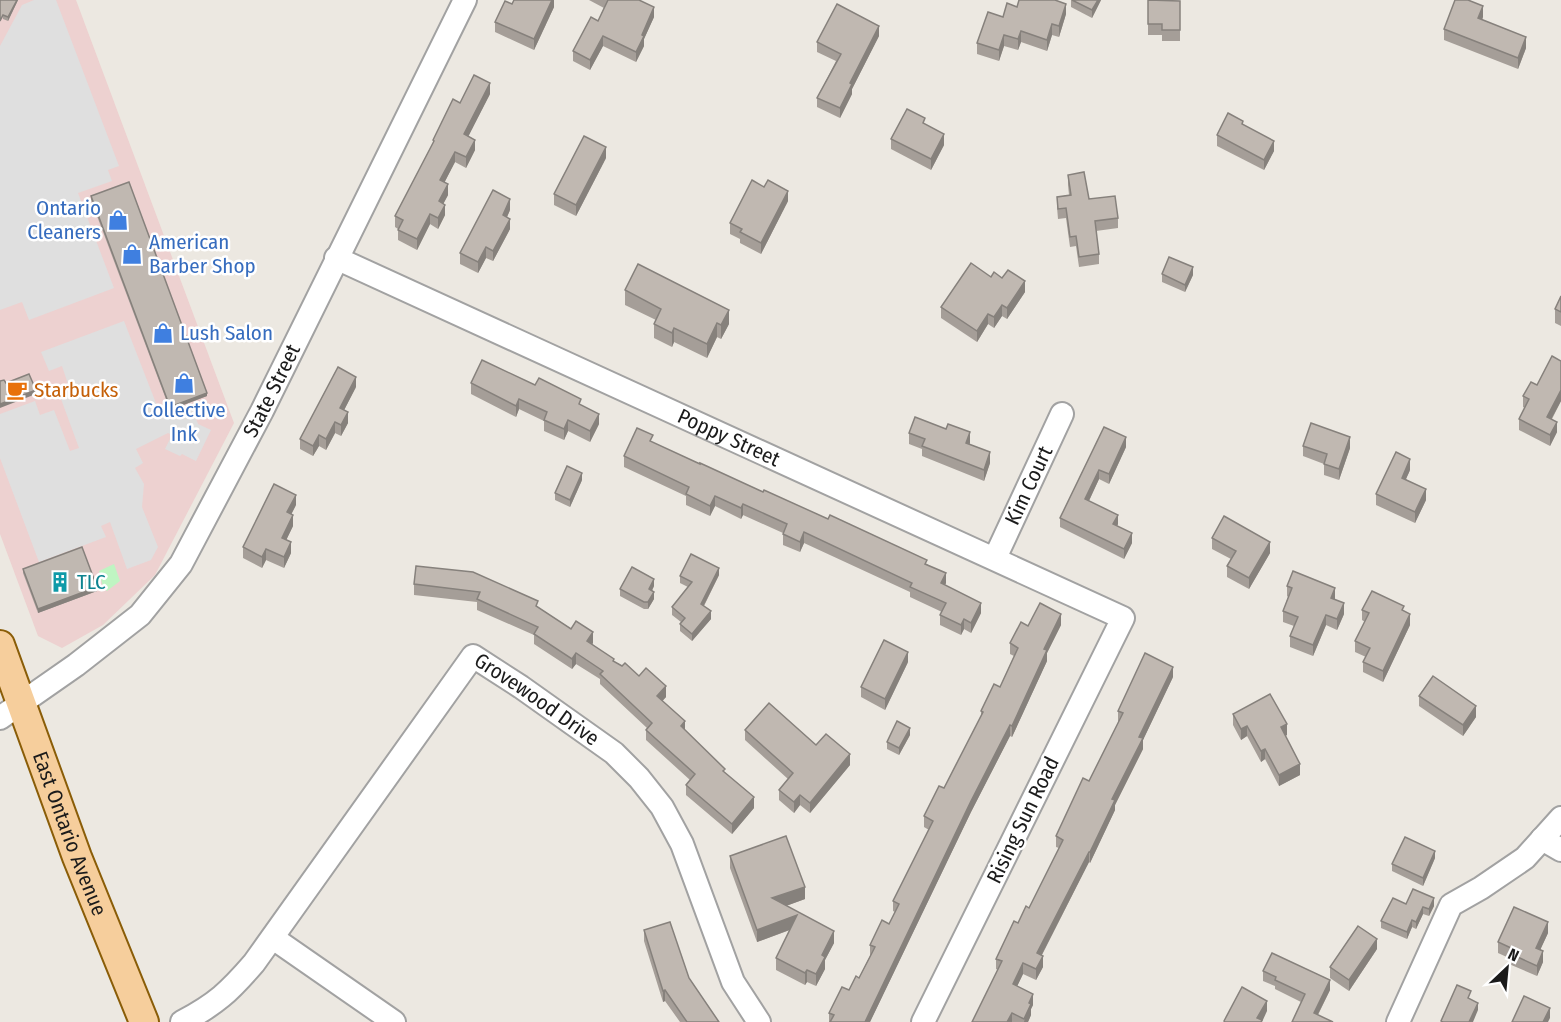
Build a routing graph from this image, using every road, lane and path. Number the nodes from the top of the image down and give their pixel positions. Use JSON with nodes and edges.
{"nodes":[{"id":1,"x":465,"y":0,"type":"edge"},
{"id":2,"x":336,"y":258,"type":"junction"},
{"id":3,"x":1062,"y":414,"type":"dead end"},
{"id":4,"x":995,"y":558,"type":"junction"},
{"id":5,"x":1123,"y":618,"type":"joint"},
{"id":6,"x":0,"y":645,"type":"edge"},
{"id":7,"x":11,"y":710,"type":"edge"},
{"id":8,"x":1561,"y":818,"type":"edge"},
{"id":9,"x":1551,"y":844,"type":"edge"},
{"id":10,"x":273,"y":938,"type":"junction"},
{"id":11,"x":144,"y":1022,"type":"edge"},
{"id":12,"x":182,"y":1022,"type":"edge"},
{"id":13,"x":394,"y":1022,"type":"edge"},
{"id":14,"x":759,"y":1022,"type":"edge"},
{"id":15,"x":923,"y":1022,"type":"edge"},
{"id":16,"x":1398,"y":1022,"type":"edge"}],
"edges":[{"from":1,"to":2,"type":"street","name":"State Street"},
{"from":2,"to":4,"type":"street","name":"Poppy Street"},
{"from":2,"to":7,"type":"street","name":"State Street"},
{"from":3,"to":4,"type":"street","name":"Kim Court"},
{"from":4,"to":5,"type":"street","name":"Poppy Street"},
{"from":5,"to":15,"type":"street","name":"Rising Sun Road"},
{"from":6,"to":7,"type":"main road","name":"East Ontario Avenue"},
{"from":7,"to":11,"type":"main road","name":"East Ontario Avenue"},
{"from":8,"to":9,"type":"street"},
{"from":9,"to":16,"type":"street"},
{"from":10,"to":12,"type":"street","name":"Grovewood Drive"},
{"from":10,"to":13,"type":"street"},
{"from":10,"to":14,"type":"street","name":"Grovewood Drive"}]}
